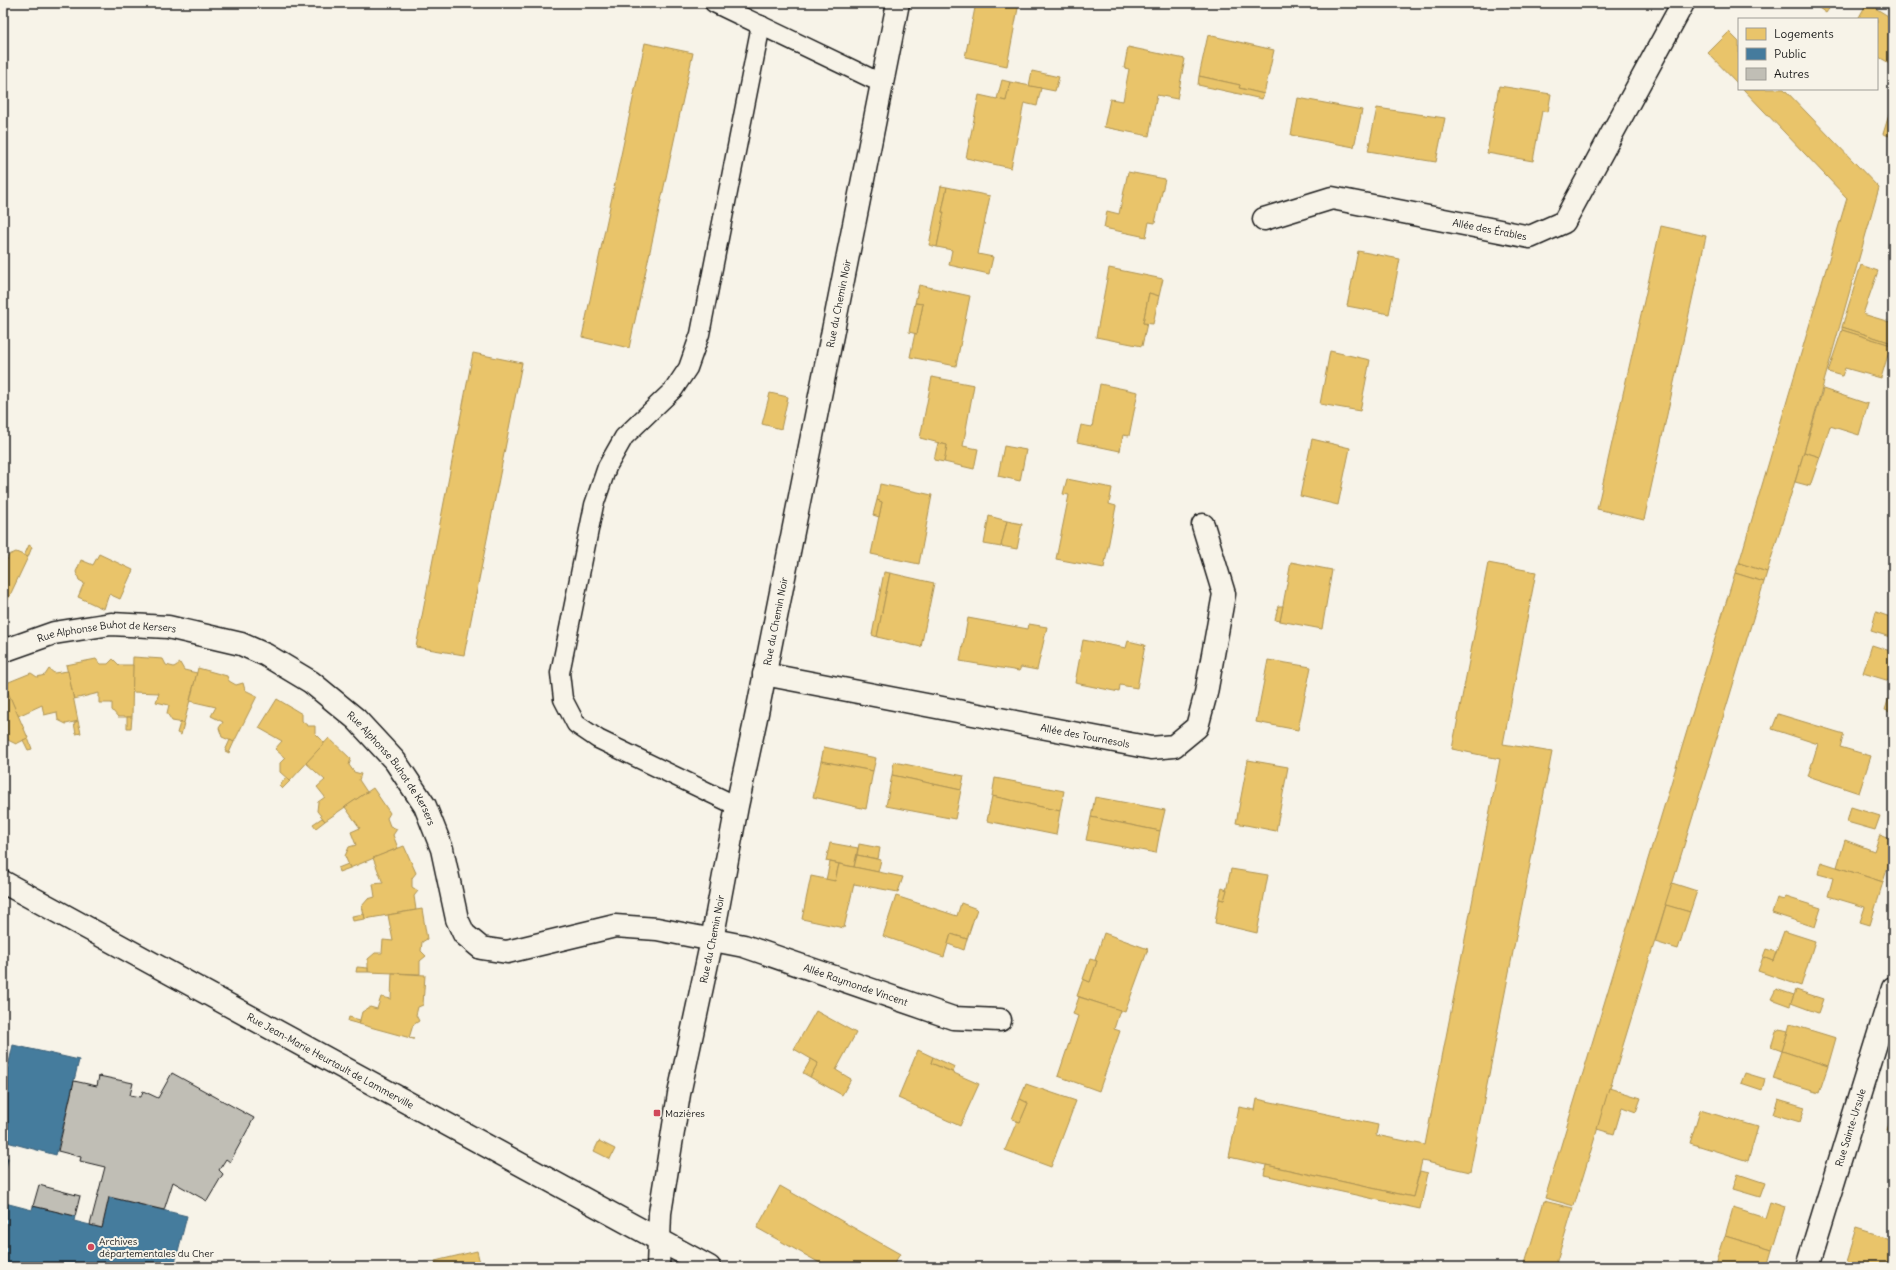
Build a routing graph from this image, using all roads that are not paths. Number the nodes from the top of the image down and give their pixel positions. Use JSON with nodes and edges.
{"nodes":[{"id":1,"x":714,"y":3,"type":"edge"},
{"id":2,"x":898,"y":3,"type":"edge"},
{"id":3,"x":1683,"y":3,"type":"edge"},
{"id":4,"x":761,"y":25,"type":"junction"},
{"id":5,"x":881,"y":83,"type":"junction"},
{"id":6,"x":1264,"y":219,"type":"dead end"},
{"id":7,"x":1203,"y":525,"type":"dead end"},
{"id":8,"x":3,"y":651,"type":"edge"},
{"id":9,"x":764,"y":674,"type":"junction"},
{"id":10,"x":737,"y":806,"type":"junction"},
{"id":11,"x":3,"y":882,"type":"edge"},
{"id":12,"x":712,"y":940,"type":"junction"},
{"id":13,"x":1893,"y":988,"type":"edge"},
{"id":14,"x":1000,"y":1020,"type":"dead end"},
{"id":15,"x":658,"y":1240,"type":"junction"},
{"id":16,"x":658,"y":1267,"type":"edge"},
{"id":17,"x":709,"y":1267,"type":"edge"},
{"id":18,"x":1807,"y":1267,"type":"edge"}],
"edges":[{"from":1,"to":4,"type":"lane"},
{"from":2,"to":5,"type":"street","name":"Rue du Chemin Noir"},
{"from":3,"to":6,"type":"street","name":"Allée des Érables"},
{"from":4,"to":5,"type":"lane"},
{"from":4,"to":10,"type":"lane"},
{"from":5,"to":9,"type":"street","name":"Rue du Chemin Noir"},
{"from":7,"to":9,"type":"street","name":"Allée des Tournesols"},
{"from":8,"to":12,"type":"street","name":"Rue Alphonse Buhot de Kersers"},
{"from":9,"to":10,"type":"street","name":"Rue du Chemin Noir"},
{"from":10,"to":12,"type":"street","name":"Rue du Chemin Noir"},
{"from":11,"to":15,"type":"street","name":"Rue Jean-Marie Heurtault de Lammerville"},
{"from":12,"to":14,"type":"street","name":"Allée Raymonde Vincent"},
{"from":12,"to":15,"type":"street","name":"Rue du Chemin Noir"},
{"from":13,"to":18,"type":"street","name":"Rue Sainte-Ursule"},
{"from":15,"to":16,"type":"street","name":"Rue du Chemin Noir"},
{"from":15,"to":17,"type":"street","name":"Rue Jean-Marie Heurtault de Lammerville"}]}
